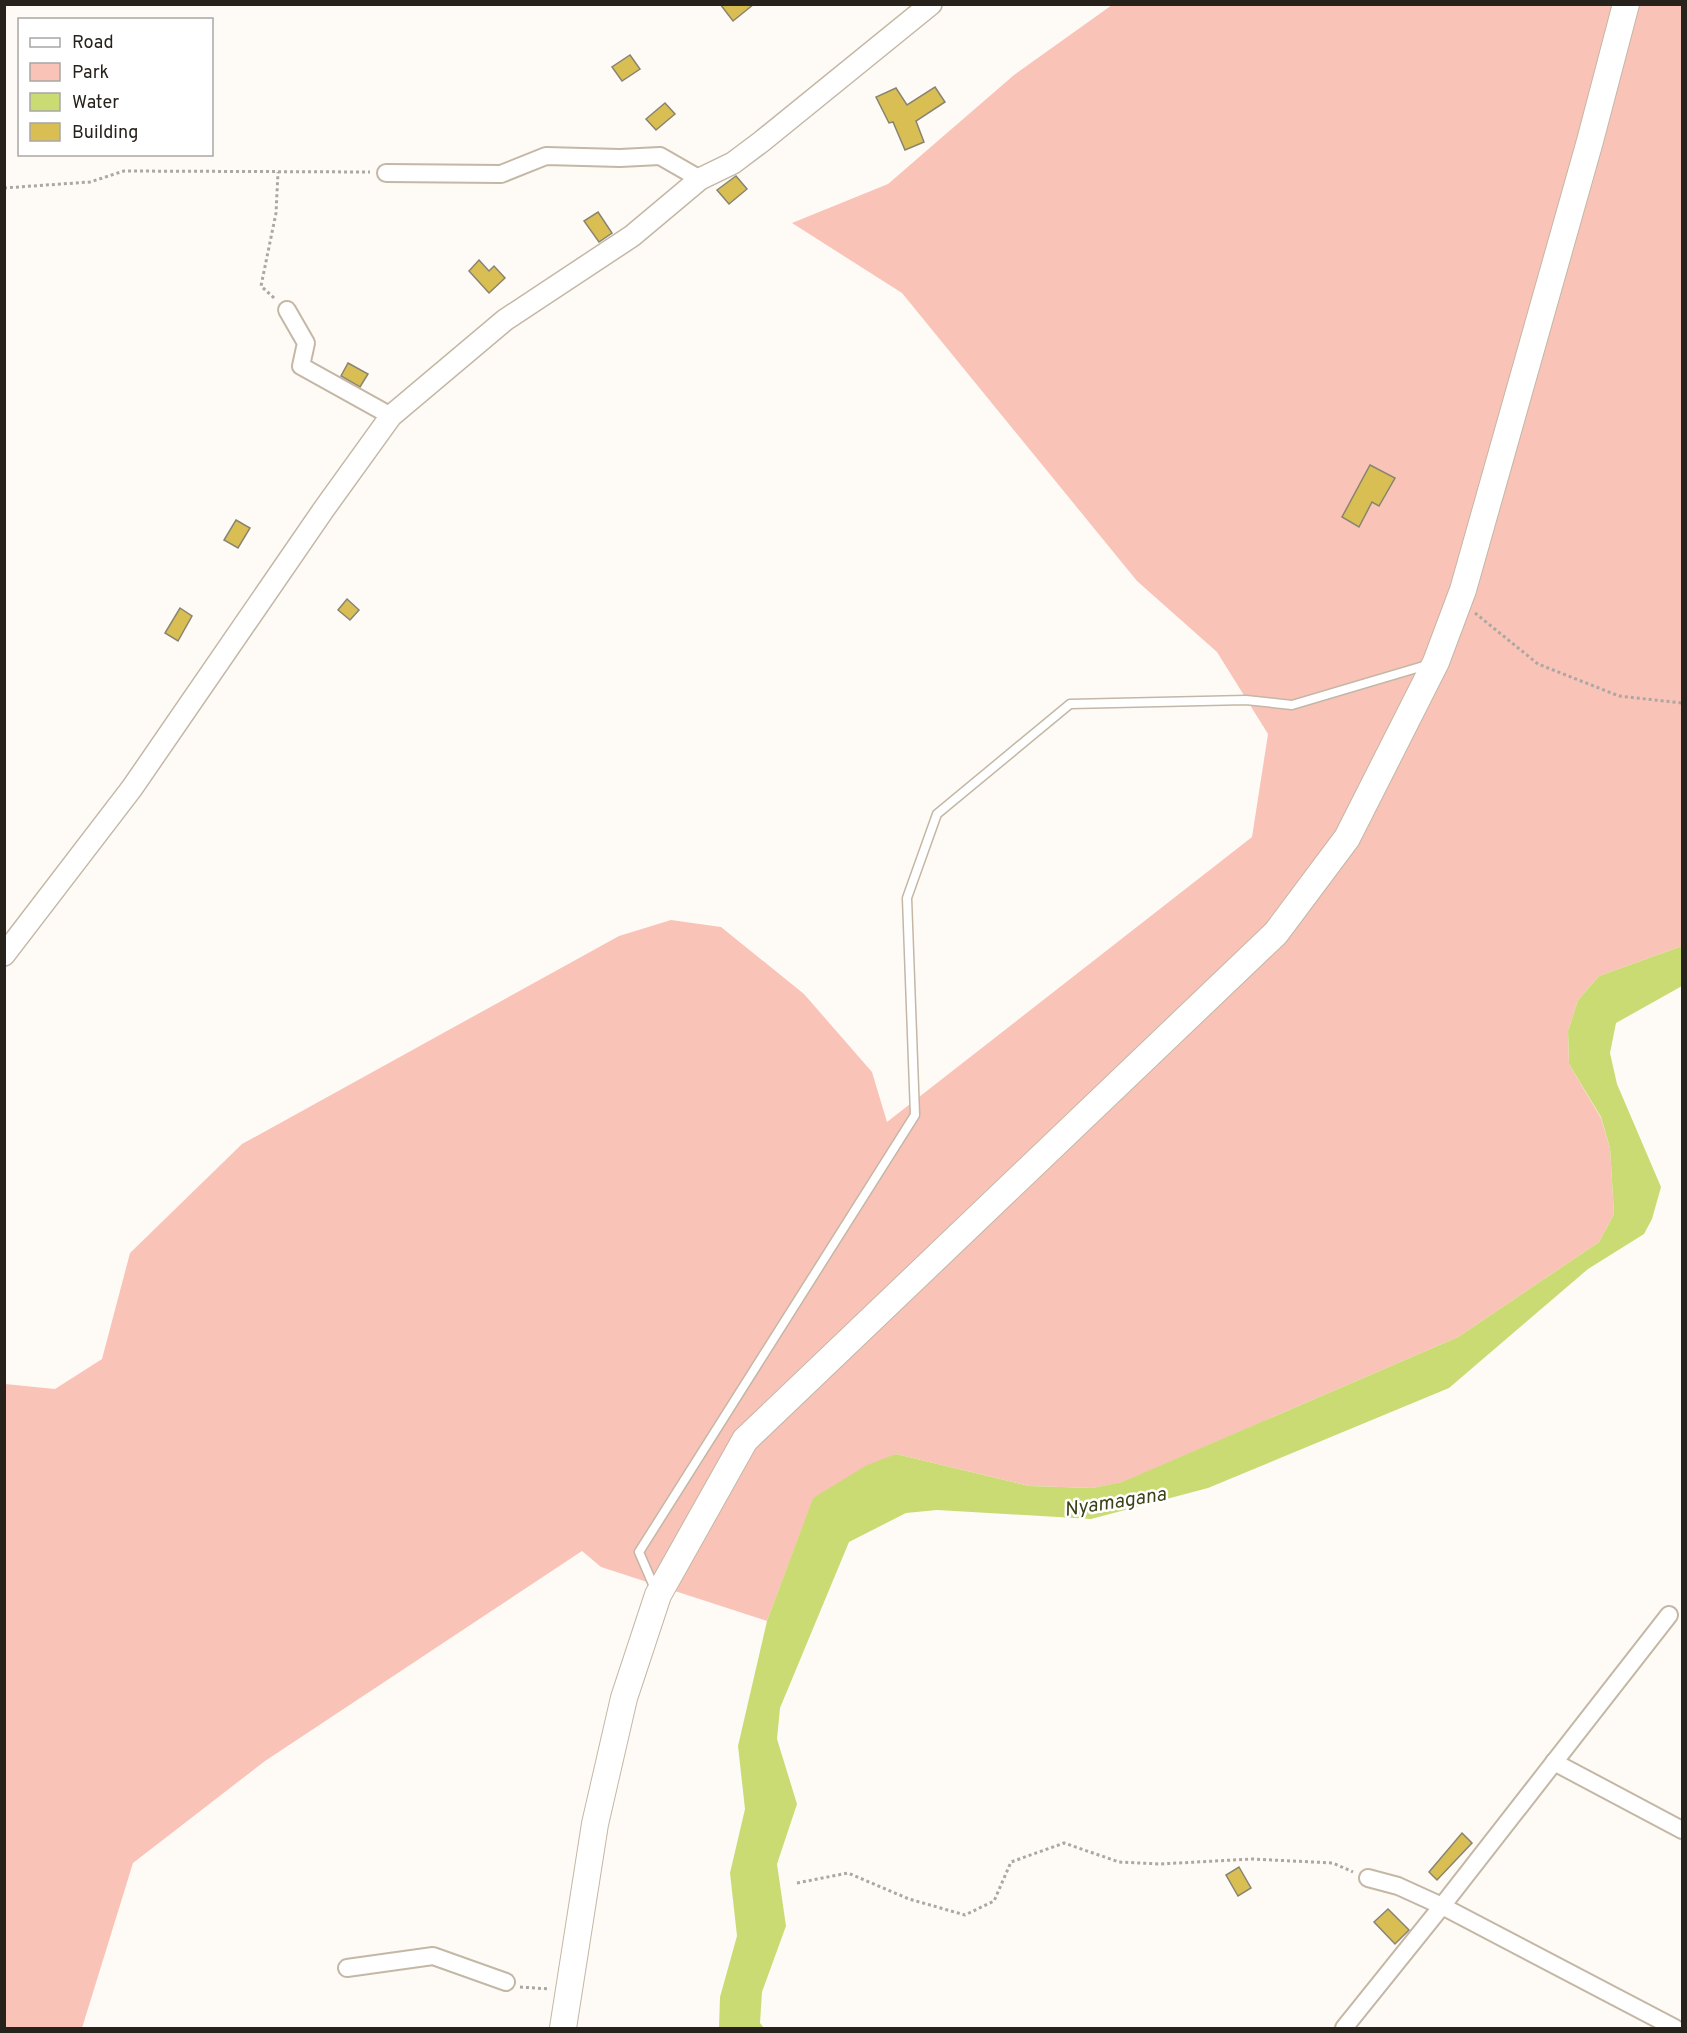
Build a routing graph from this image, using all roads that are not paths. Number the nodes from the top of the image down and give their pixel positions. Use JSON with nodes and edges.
{"nodes":[{"id":1,"x":931,"y":4,"type":"edge"},
{"id":2,"x":1626,"y":4,"type":"edge"},
{"id":3,"x":386,"y":172,"type":"road end"},
{"id":4,"x":700,"y":179,"type":"junction"},
{"id":5,"x":287,"y":310,"type":"road end"},
{"id":6,"x":391,"y":416,"type":"junction"},
{"id":7,"x":1436,"y":662,"type":"junction"},
{"id":8,"x":4,"y":955,"type":"edge"},
{"id":9,"x":658,"y":1595,"type":"junction"},
{"id":10,"x":1669,"y":1615,"type":"dead end"},
{"id":11,"x":1554,"y":1762,"type":"junction"},
{"id":12,"x":1683,"y":1830,"type":"edge"},
{"id":13,"x":1368,"y":1878,"type":"road end"},
{"id":14,"x":1442,"y":1906,"type":"junction"},
{"id":15,"x":347,"y":1968,"type":"dead end"},
{"id":16,"x":506,"y":1982,"type":"road end"},
{"id":17,"x":563,"y":2028,"type":"edge"},
{"id":18,"x":1344,"y":2028,"type":"edge"},
{"id":19,"x":1675,"y":2028,"type":"edge"}],
"edges":[{"from":1,"to":4,"type":"street"},
{"from":2,"to":7,"type":"main road"},
{"from":3,"to":4,"type":"street"},
{"from":4,"to":6,"type":"street"},
{"from":5,"to":6,"type":"street"},
{"from":6,"to":8,"type":"street"},
{"from":7,"to":9,"type":"main road"},
{"from":7,"to":9,"type":"lane"},
{"from":9,"to":17,"type":"main road"},
{"from":10,"to":11,"type":"street"},
{"from":11,"to":12,"type":"street"},
{"from":11,"to":14,"type":"street"},
{"from":13,"to":14,"type":"street"},
{"from":14,"to":18,"type":"street"},
{"from":14,"to":19,"type":"street"},
{"from":15,"to":16,"type":"street"}]}
